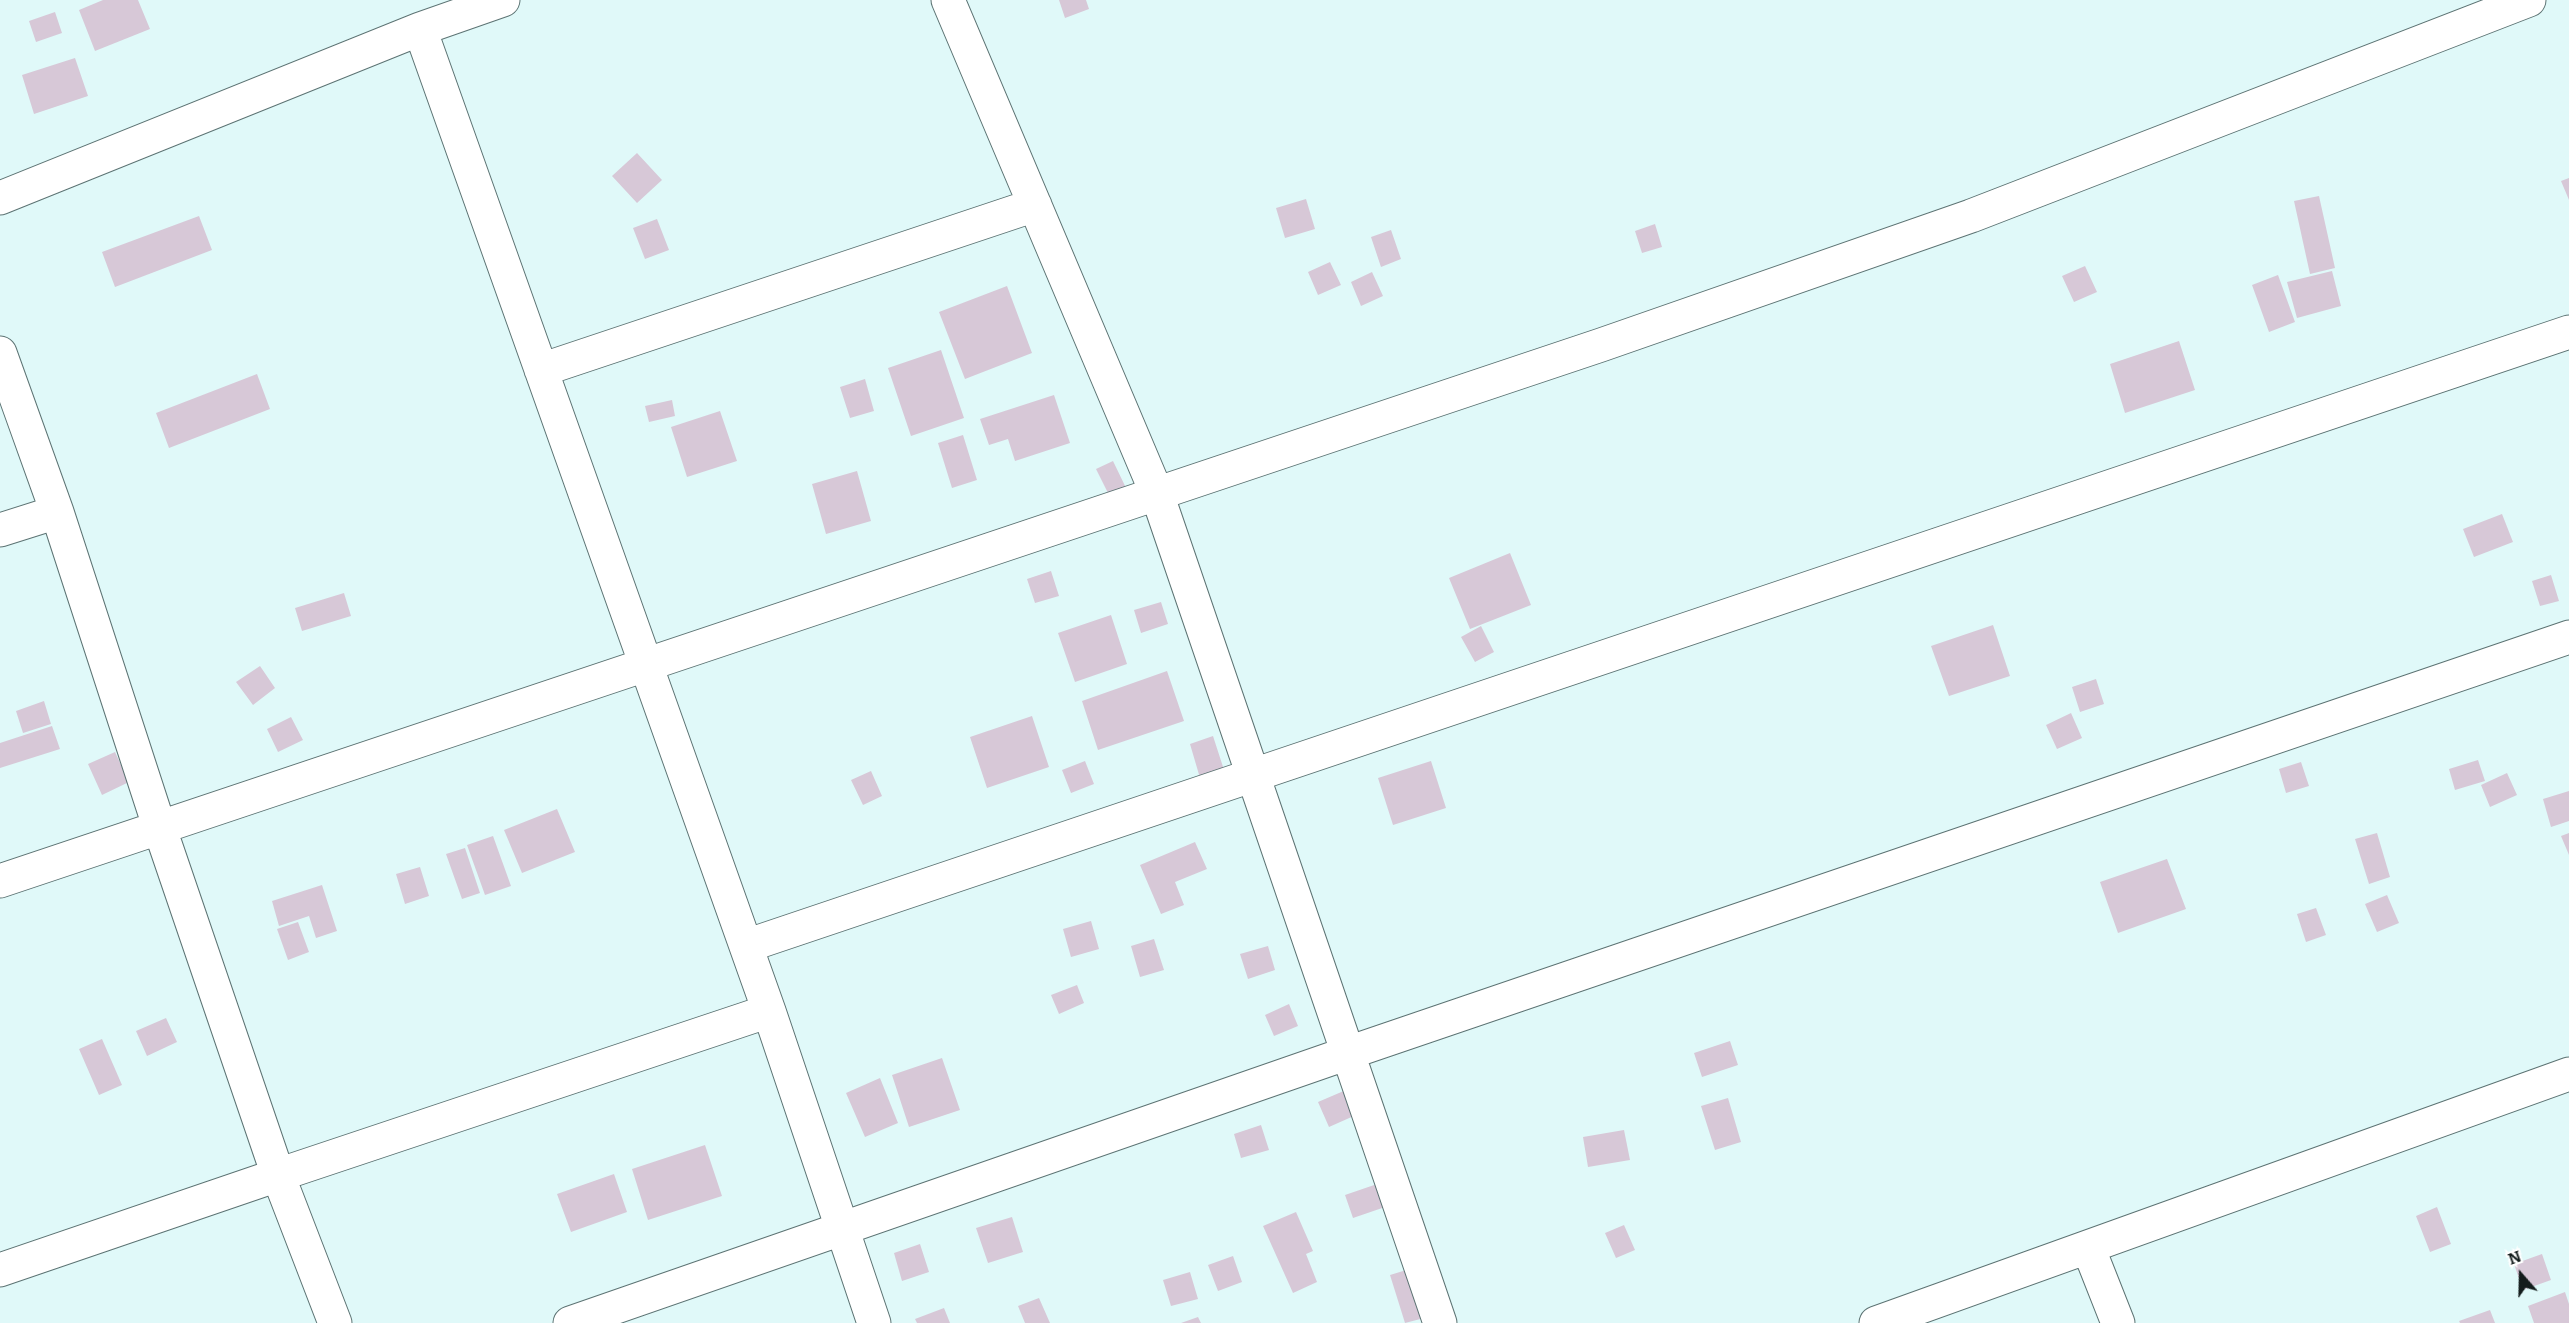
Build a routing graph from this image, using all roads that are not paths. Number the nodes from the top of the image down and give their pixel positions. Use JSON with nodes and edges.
{"nodes":[{"id":1,"x":503,"y":0,"type":"edge"},
{"id":2,"x":948,"y":0,"type":"edge"},
{"id":3,"x":2529,"y":0,"type":"edge"},
{"id":4,"x":420,"y":29,"type":"junction"},
{"id":5,"x":0,"y":198,"type":"edge"},
{"id":6,"x":1035,"y":205,"type":"junction"},
{"id":7,"x":2569,"y":332,"type":"edge"},
{"id":8,"x":0,"y":353,"type":"edge"},
{"id":9,"x":541,"y":370,"type":"junction"},
{"id":10,"x":1157,"y":494,"type":"junction"},
{"id":11,"x":57,"y":512,"type":"junction"},
{"id":12,"x":0,"y":530,"type":"edge"},
{"id":13,"x":2569,"y":637,"type":"edge"},
{"id":14,"x":645,"y":666,"type":"junction"},
{"id":15,"x":1253,"y":775,"type":"junction"},
{"id":16,"x":160,"y":829,"type":"junction"},
{"id":17,"x":0,"y":881,"type":"edge"},
{"id":18,"x":746,"y":946,"type":"junction"},
{"id":19,"x":769,"y":1011,"type":"junction"},
{"id":20,"x":1348,"y":1053,"type":"junction"},
{"id":21,"x":2569,"y":1074,"type":"edge"},
{"id":22,"x":278,"y":1175,"type":"junction"},
{"id":23,"x":843,"y":1230,"type":"junction"},
{"id":24,"x":2088,"y":1247,"type":"junction"},
{"id":25,"x":0,"y":1270,"type":"edge"},
{"id":26,"x":335,"y":1323,"type":"edge"},
{"id":27,"x":570,"y":1323,"type":"edge"},
{"id":28,"x":874,"y":1323,"type":"edge"},
{"id":29,"x":1440,"y":1323,"type":"edge"},
{"id":30,"x":1876,"y":1323,"type":"edge"},
{"id":31,"x":2118,"y":1323,"type":"edge"}],
"edges":[{"from":1,"to":4,"type":"street"},
{"from":2,"to":6,"type":"street"},
{"from":3,"to":10,"type":"street"},
{"from":4,"to":5,"type":"street"},
{"from":4,"to":9,"type":"street"},
{"from":6,"to":9,"type":"street"},
{"from":6,"to":10,"type":"street"},
{"from":7,"to":15,"type":"street"},
{"from":8,"to":11,"type":"street"},
{"from":9,"to":14,"type":"street"},
{"from":10,"to":14,"type":"street"},
{"from":10,"to":15,"type":"street"},
{"from":11,"to":12,"type":"street"},
{"from":11,"to":16,"type":"street"},
{"from":13,"to":20,"type":"street"},
{"from":14,"to":16,"type":"street"},
{"from":14,"to":18,"type":"street"},
{"from":15,"to":18,"type":"street"},
{"from":15,"to":20,"type":"street"},
{"from":16,"to":17,"type":"street"},
{"from":16,"to":22,"type":"street"},
{"from":18,"to":19,"type":"street"},
{"from":19,"to":22,"type":"street"},
{"from":19,"to":23,"type":"street"},
{"from":20,"to":23,"type":"street"},
{"from":20,"to":29,"type":"street"},
{"from":21,"to":24,"type":"street"},
{"from":22,"to":25,"type":"street"},
{"from":22,"to":26,"type":"street"},
{"from":23,"to":27,"type":"street"},
{"from":23,"to":28,"type":"street"},
{"from":24,"to":30,"type":"street"},
{"from":24,"to":31,"type":"street"}]}
